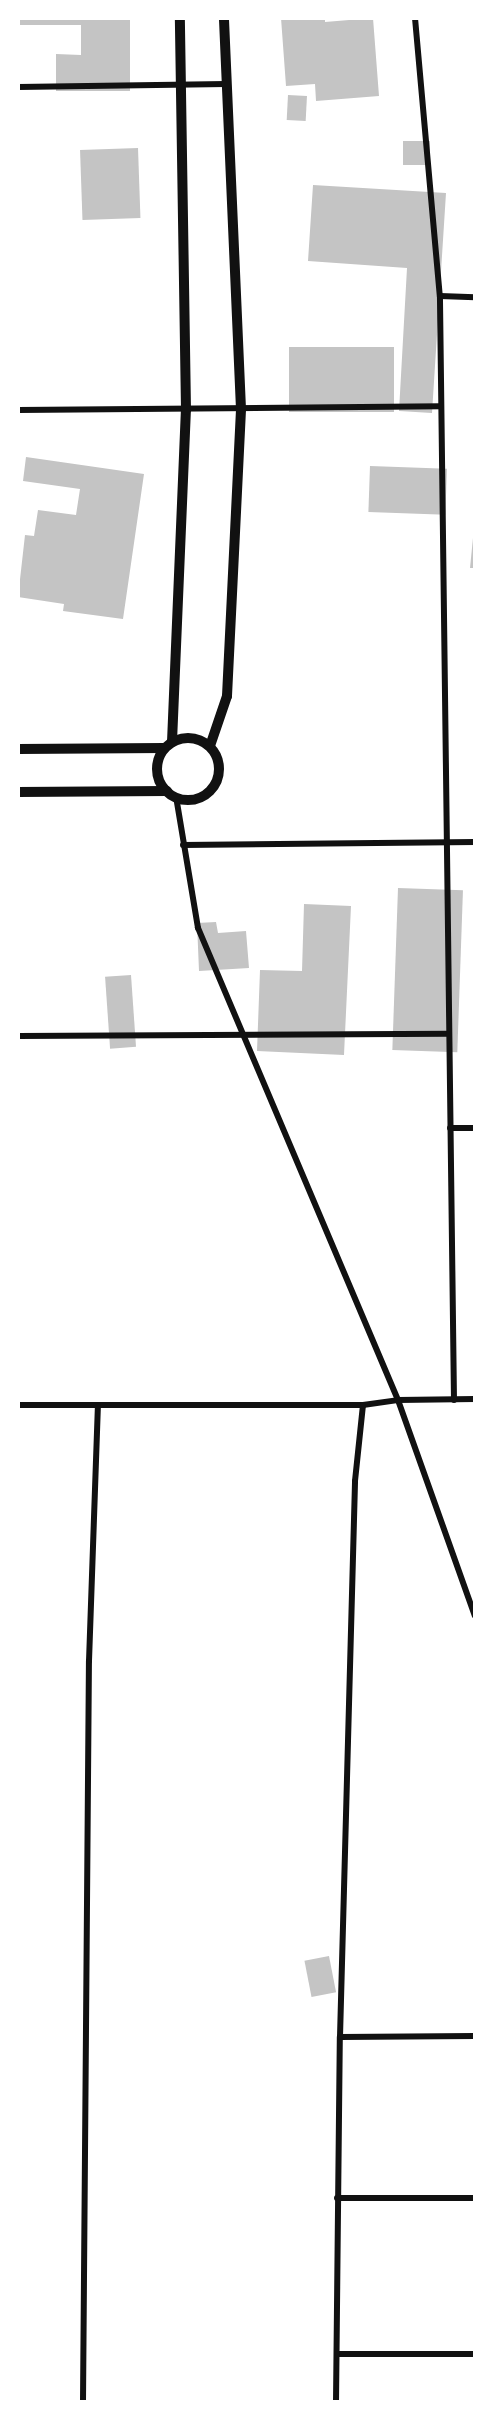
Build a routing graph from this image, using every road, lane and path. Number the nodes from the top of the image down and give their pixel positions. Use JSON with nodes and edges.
{"nodes":[{"id":1,"x":180,"y":18,"type":"edge"},
{"id":2,"x":224,"y":18,"type":"edge"},
{"id":3,"x":416,"y":18,"type":"edge"},
{"id":4,"x":181,"y":84,"type":"junction"},
{"id":5,"x":226,"y":84,"type":"junction"},
{"id":6,"x":18,"y":87,"type":"edge"},
{"id":7,"x":440,"y":296,"type":"junction"},
{"id":8,"x":475,"y":297,"type":"edge"},
{"id":9,"x":441,"y":406,"type":"junction"},
{"id":10,"x":242,"y":409,"type":"junction"},
{"id":11,"x":18,"y":410,"type":"edge"},
{"id":12,"x":186,"y":410,"type":"junction"},
{"id":13,"x":168,"y":745,"type":"junction"},
{"id":14,"x":210,"y":746,"type":"junction"},
{"id":15,"x":18,"y":748,"type":"edge"},
{"id":16,"x":18,"y":792,"type":"edge"},
{"id":17,"x":171,"y":794,"type":"junction"},
{"id":18,"x":447,"y":842,"type":"junction"},
{"id":19,"x":475,"y":842,"type":"edge"},
{"id":20,"x":183,"y":845,"type":"junction"},
{"id":21,"x":449,"y":1034,"type":"junction"},
{"id":22,"x":18,"y":1036,"type":"edge"},
{"id":23,"x":244,"y":1038,"type":"junction"},
{"id":24,"x":450,"y":1128,"type":"junction"},
{"id":25,"x":475,"y":1128,"type":"edge"},
{"id":26,"x":475,"y":1399,"type":"edge"},
{"id":27,"x":398,"y":1400,"type":"junction"},
{"id":28,"x":454,"y":1400,"type":"junction"},
{"id":29,"x":18,"y":1405,"type":"edge"},
{"id":30,"x":98,"y":1405,"type":"junction"},
{"id":31,"x":363,"y":1405,"type":"junction"},
{"id":32,"x":475,"y":1616,"type":"edge"},
{"id":33,"x":475,"y":2036,"type":"edge"},
{"id":34,"x":340,"y":2037,"type":"junction"},
{"id":35,"x":337,"y":2198,"type":"junction"},
{"id":36,"x":475,"y":2198,"type":"edge"},
{"id":37,"x":337,"y":2354,"type":"junction"},
{"id":38,"x":475,"y":2354,"type":"edge"},
{"id":39,"x":83,"y":2402,"type":"edge"},
{"id":40,"x":336,"y":2402,"type":"edge"}],
"edges":[{"from":1,"to":4,"type":"street"},
{"from":2,"to":5,"type":"street"},
{"from":3,"to":7,"type":"street"},
{"from":4,"to":5,"type":"street"},
{"from":4,"to":6,"type":"street"},
{"from":4,"to":12,"type":"street"},
{"from":5,"to":10,"type":"street"},
{"from":7,"to":8,"type":"street"},
{"from":7,"to":9,"type":"street"},
{"from":9,"to":10,"type":"street"},
{"from":9,"to":18,"type":"street"},
{"from":10,"to":12,"type":"street"},
{"from":10,"to":14,"type":"street"},
{"from":11,"to":12,"type":"street"},
{"from":12,"to":13,"type":"street"},
{"from":13,"to":14,"type":"street"},
{"from":13,"to":15,"type":"street"},
{"from":13,"to":17,"type":"street"},
{"from":14,"to":17,"type":"street"},
{"from":16,"to":17,"type":"street"},
{"from":17,"to":20,"type":"street"},
{"from":18,"to":19,"type":"street"},
{"from":18,"to":20,"type":"street"},
{"from":18,"to":21,"type":"street"},
{"from":20,"to":23,"type":"street"},
{"from":21,"to":23,"type":"street"},
{"from":21,"to":24,"type":"street"},
{"from":22,"to":23,"type":"street"},
{"from":23,"to":27,"type":"street"},
{"from":24,"to":25,"type":"street"},
{"from":24,"to":28,"type":"street"},
{"from":26,"to":28,"type":"street"},
{"from":27,"to":28,"type":"street"},
{"from":27,"to":31,"type":"street"},
{"from":27,"to":32,"type":"street"},
{"from":29,"to":30,"type":"street"},
{"from":30,"to":31,"type":"street"},
{"from":30,"to":39,"type":"street"},
{"from":31,"to":34,"type":"street"},
{"from":33,"to":34,"type":"street"},
{"from":34,"to":35,"type":"street"},
{"from":35,"to":36,"type":"street"},
{"from":35,"to":37,"type":"street"},
{"from":37,"to":38,"type":"street"},
{"from":37,"to":40,"type":"street"}]}
